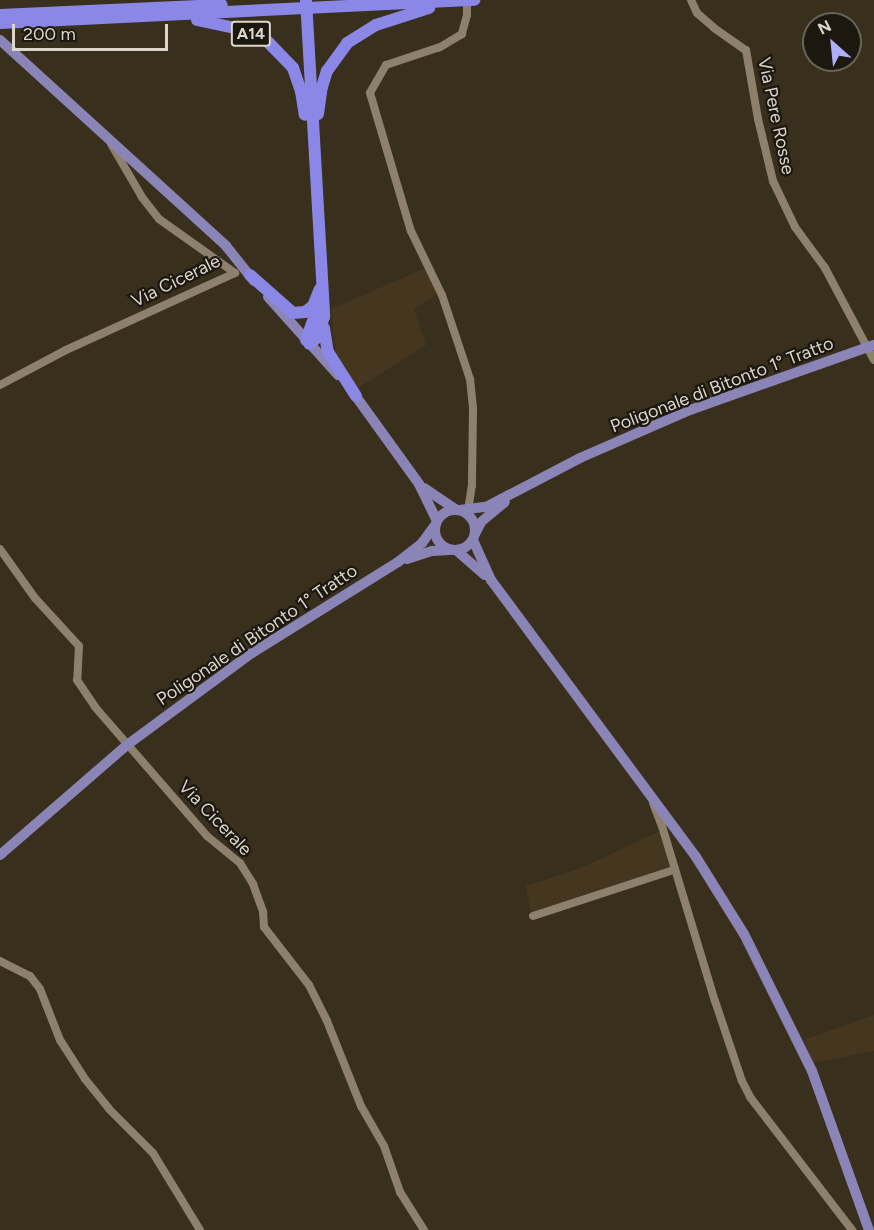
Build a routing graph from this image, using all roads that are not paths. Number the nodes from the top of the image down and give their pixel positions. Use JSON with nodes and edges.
{"nodes":[{"id":1,"x":173,"y":0,"type":"edge"},
{"id":2,"x":306,"y":0,"type":"edge"},
{"id":3,"x":340,"y":0,"type":"edge"},
{"id":4,"x":466,"y":0,"type":"edge"},
{"id":5,"x":474,"y":0,"type":"edge"},
{"id":6,"x":691,"y":0,"type":"edge"},
{"id":7,"x":461,"y":1,"type":"edge"},
{"id":8,"x":119,"y":14,"type":"junction"},
{"id":9,"x":0,"y":15,"type":"edge"},
{"id":10,"x":0,"y":23,"type":"edge"},
{"id":11,"x":0,"y":40,"type":"edge"},
{"id":12,"x":107,"y":137,"type":"junction"},
{"id":13,"x":314,"y":148,"type":"junction"},
{"id":14,"x":250,"y":275,"type":"junction"},
{"id":15,"x":321,"y":288,"type":"junction"},
{"id":16,"x":324,"y":322,"type":"junction"},
{"id":17,"x":308,"y":342,"type":"junction"},
{"id":18,"x":871,"y":346,"type":"edge"},
{"id":19,"x":874,"y":360,"type":"edge"},
{"id":20,"x":0,"y":385,"type":"edge"},
{"id":21,"x":356,"y":396,"type":"junction"},
{"id":22,"x":419,"y":484,"type":"junction"},
{"id":23,"x":519,"y":490,"type":"junction"},
{"id":24,"x":461,"y":509,"type":"junction"},
{"id":25,"x":436,"y":522,"type":"junction"},
{"id":26,"x":474,"y":537,"type":"junction"},
{"id":27,"x":0,"y":549,"type":"edge"},
{"id":28,"x":454,"y":550,"type":"junction"},
{"id":29,"x":398,"y":562,"type":"junction"},
{"id":30,"x":491,"y":580,"type":"junction"},
{"id":31,"x":127,"y":746,"type":"junction"},
{"id":32,"x":647,"y":791,"type":"junction"},
{"id":33,"x":0,"y":855,"type":"edge"},
{"id":34,"x":675,"y":870,"type":"junction"},
{"id":35,"x":533,"y":916,"type":"dead end"},
{"id":36,"x":0,"y":961,"type":"edge"},
{"id":37,"x":200,"y":1230,"type":"edge"},
{"id":38,"x":424,"y":1230,"type":"edge"},
{"id":39,"x":852,"y":1230,"type":"edge"},
{"id":40,"x":870,"y":1230,"type":"edge"}],
"edges":[{"from":1,"to":8,"type":"highway","number":"A14"},
{"from":2,"to":13,"type":"highway","number":"A14"},
{"from":3,"to":8,"type":"highway","number":"A14"},
{"from":4,"to":24,"type":"street"},
{"from":5,"to":7,"type":"highway","number":"A14"},
{"from":6,"to":18,"type":"street","name":"Via Pere Rosse"},
{"from":7,"to":8,"type":"highway","number":"A14"},
{"from":7,"to":13,"type":"highway","number":"A14"},
{"from":8,"to":9,"type":"highway","number":"A14"},
{"from":8,"to":10,"type":"highway","number":"A14"},
{"from":8,"to":13,"type":"highway","number":"A14"},
{"from":11,"to":12,"type":"main road"},
{"from":12,"to":14,"type":"main road"},
{"from":12,"to":20,"type":"street","name":"Via Cicerale"},
{"from":13,"to":15,"type":"highway","number":"A14"},
{"from":14,"to":15,"type":"highway"},
{"from":14,"to":17,"type":"main road"},
{"from":15,"to":16,"type":"highway"},
{"from":15,"to":17,"type":"highway"},
{"from":16,"to":17,"type":"highway"},
{"from":16,"to":21,"type":"highway"},
{"from":17,"to":21,"type":"main road"},
{"from":18,"to":19,"type":"street","name":"Via Pere Rosse"},
{"from":18,"to":23,"type":"main road","name":"Poligonale di Bitonto 1° Tratto"},
{"from":21,"to":22,"type":"main road"},
{"from":22,"to":24,"type":"main road"},
{"from":22,"to":25,"type":"main road"},
{"from":23,"to":24,"type":"main road"},
{"from":23,"to":26,"type":"main road"},
{"from":24,"to":25,"type":"main road"},
{"from":24,"to":26,"type":"main road"},
{"from":25,"to":28,"type":"main road"},
{"from":25,"to":29,"type":"main road"},
{"from":26,"to":28,"type":"main road"},
{"from":26,"to":30,"type":"main road"},
{"from":27,"to":31,"type":"street","name":"Via Cicerale"},
{"from":28,"to":29,"type":"main road"},
{"from":28,"to":30,"type":"main road"},
{"from":29,"to":31,"type":"main road","name":"Poligonale di Bitonto 1° Tratto"},
{"from":30,"to":32,"type":"main road"},
{"from":31,"to":33,"type":"main road","name":"Poligonale di Bitonto 1° Tratto"},
{"from":31,"to":38,"type":"street","name":"Via Cicerale"},
{"from":32,"to":34,"type":"street"},
{"from":32,"to":40,"type":"main road"},
{"from":34,"to":35,"type":"street"},
{"from":34,"to":39,"type":"street"},
{"from":36,"to":37,"type":"street"}]}
